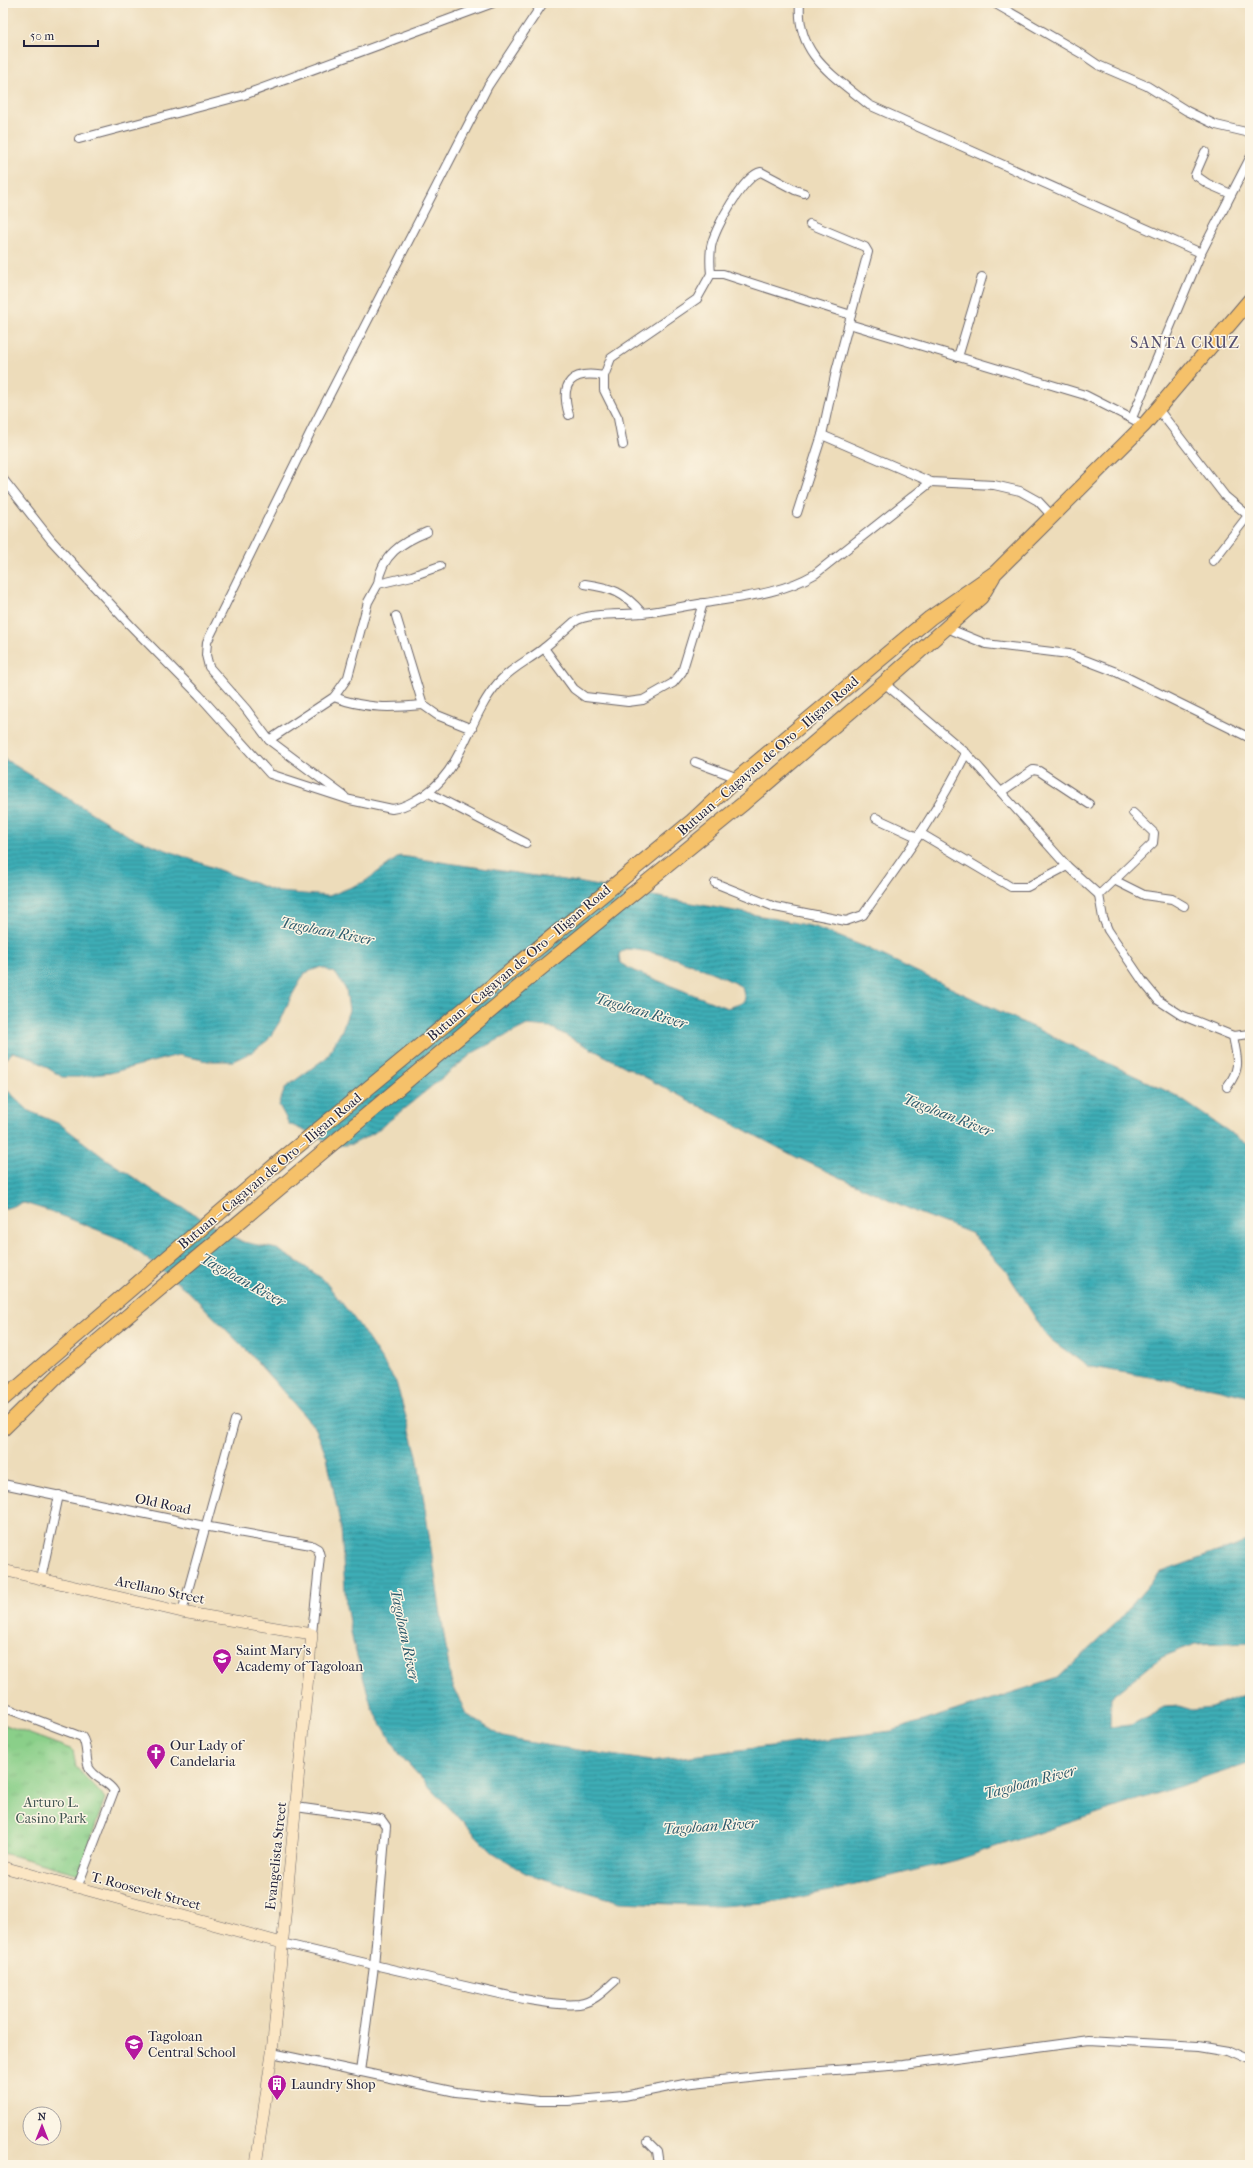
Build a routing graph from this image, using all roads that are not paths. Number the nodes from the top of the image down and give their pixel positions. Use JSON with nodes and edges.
{"nodes":[{"id":1,"x":493,"y":3,"type":"edge"},
{"id":2,"x":543,"y":3,"type":"edge"},
{"id":3,"x":800,"y":3,"type":"edge"},
{"id":4,"x":994,"y":3,"type":"edge"},
{"id":5,"x":1250,"y":133,"type":"edge"},
{"id":6,"x":79,"y":139,"type":"dead end"},
{"id":7,"x":1205,"y":152,"type":"dead end"},
{"id":8,"x":1250,"y":158,"type":"edge"},
{"id":9,"x":804,"y":193,"type":"dead end"},
{"id":10,"x":1231,"y":194,"type":"junction"},
{"id":11,"x":810,"y":224,"type":"dead end"},
{"id":12,"x":1201,"y":253,"type":"junction"},
{"id":13,"x":710,"y":274,"type":"junction"},
{"id":14,"x":982,"y":277,"type":"dead end"},
{"id":15,"x":1250,"y":300,"type":"edge"},
{"id":16,"x":851,"y":315,"type":"junction"},
{"id":17,"x":848,"y":324,"type":"junction"},
{"id":18,"x":958,"y":357,"type":"junction"},
{"id":19,"x":604,"y":376,"type":"junction"},
{"id":20,"x":1158,"y":409,"type":"junction"},
{"id":21,"x":569,"y":414,"type":"dead end"},
{"id":22,"x":1132,"y":418,"type":"junction"},
{"id":23,"x":1144,"y":425,"type":"junction"},
{"id":24,"x":822,"y":435,"type":"junction"},
{"id":25,"x":623,"y":445,"type":"dead end"},
{"id":26,"x":3,"y":479,"type":"edge"},
{"id":27,"x":931,"y":482,"type":"junction"},
{"id":28,"x":797,"y":513,"type":"dead end"},
{"id":29,"x":1249,"y":515,"type":"edge"},
{"id":30,"x":1053,"y":517,"type":"junction"},
{"id":31,"x":427,"y":532,"type":"dead end"},
{"id":32,"x":1213,"y":561,"type":"dead end"},
{"id":33,"x":440,"y":566,"type":"dead end"},
{"id":34,"x":996,"y":572,"type":"junction"},
{"id":35,"x":378,"y":584,"type":"junction"},
{"id":36,"x":585,"y":584,"type":"dead end"},
{"id":37,"x":703,"y":603,"type":"junction"},
{"id":38,"x":642,"y":613,"type":"junction"},
{"id":39,"x":396,"y":616,"type":"dead end"},
{"id":40,"x":947,"y":628,"type":"junction"},
{"id":41,"x":544,"y":648,"type":"junction"},
{"id":42,"x":884,"y":684,"type":"junction"},
{"id":43,"x":334,"y":697,"type":"junction"},
{"id":44,"x":424,"y":705,"type":"junction"},
{"id":45,"x":472,"y":729,"type":"junction"},
{"id":46,"x":1250,"y":738,"type":"edge"},
{"id":47,"x":269,"y":740,"type":"junction"},
{"id":48,"x":966,"y":753,"type":"junction"},
{"id":49,"x":695,"y":762,"type":"dead end"},
{"id":50,"x":738,"y":778,"type":"junction"},
{"id":51,"x":1000,"y":792,"type":"junction"},
{"id":52,"x":429,"y":793,"type":"junction"},
{"id":53,"x":350,"y":800,"type":"junction"},
{"id":54,"x":1089,"y":804,"type":"dead end"},
{"id":55,"x":1133,"y":813,"type":"dead end"},
{"id":56,"x":876,"y":818,"type":"dead end"},
{"id":57,"x":918,"y":835,"type":"junction"},
{"id":58,"x":526,"y":843,"type":"dead end"},
{"id":59,"x":1067,"y":866,"type":"junction"},
{"id":60,"x":1114,"y":880,"type":"junction"},
{"id":61,"x":715,"y":883,"type":"dead end"},
{"id":62,"x":1099,"y":895,"type":"junction"},
{"id":63,"x":1184,"y":906,"type":"dead end"},
{"id":64,"x":1250,"y":1034,"type":"edge"},
{"id":65,"x":1233,"y":1036,"type":"junction"},
{"id":66,"x":1227,"y":1087,"type":"dead end"},
{"id":67,"x":3,"y":1399,"type":"edge"},
{"id":68,"x":234,"y":1420,"type":"dead end"},
{"id":69,"x":3,"y":1430,"type":"edge"},
{"id":70,"x":3,"y":1484,"type":"edge"},
{"id":71,"x":59,"y":1495,"type":"junction"},
{"id":72,"x":204,"y":1526,"type":"junction"},
{"id":73,"x":318,"y":1549,"type":"joint"},
{"id":74,"x":3,"y":1570,"type":"edge"},
{"id":75,"x":41,"y":1579,"type":"junction"},
{"id":76,"x":182,"y":1612,"type":"junction"},
{"id":77,"x":312,"y":1634,"type":"junction"},
{"id":78,"x":3,"y":1707,"type":"edge"},
{"id":79,"x":296,"y":1807,"type":"junction"},
{"id":80,"x":3,"y":1867,"type":"edge"},
{"id":81,"x":77,"y":1888,"type":"junction"},
{"id":82,"x":282,"y":1943,"type":"junction"},
{"id":83,"x":374,"y":1966,"type":"junction"},
{"id":84,"x":615,"y":1981,"type":"dead end"},
{"id":85,"x":272,"y":2053,"type":"junction"},
{"id":86,"x":1250,"y":2060,"type":"edge"},
{"id":87,"x":360,"y":2072,"type":"junction"},
{"id":88,"x":648,"y":2142,"type":"dead end"},
{"id":89,"x":256,"y":2165,"type":"edge"},
{"id":90,"x":659,"y":2165,"type":"edge"}],
"edges":[{"from":1,"to":6,"type":"street"},
{"from":2,"to":47,"type":"street"},
{"from":3,"to":12,"type":"street"},
{"from":4,"to":5,"type":"street"},
{"from":7,"to":10,"type":"street"},
{"from":8,"to":10,"type":"street"},
{"from":9,"to":13,"type":"street"},
{"from":10,"to":12,"type":"street"},
{"from":11,"to":16,"type":"street"},
{"from":12,"to":22,"type":"street"},
{"from":13,"to":16,"type":"street"},
{"from":13,"to":19,"type":"street"},
{"from":14,"to":18,"type":"street"},
{"from":15,"to":20,"type":"highway","name":"Butuan – Cagayan de Oro – Iligan Road"},
{"from":16,"to":17,"type":"street"},
{"from":17,"to":18,"type":"street"},
{"from":17,"to":24,"type":"street"},
{"from":18,"to":22,"type":"street"},
{"from":19,"to":21,"type":"street"},
{"from":19,"to":25,"type":"street"},
{"from":20,"to":23,"type":"highway","name":"Butuan – Cagayan de Oro – Iligan Road"},
{"from":20,"to":29,"type":"street"},
{"from":22,"to":23,"type":"street"},
{"from":23,"to":30,"type":"highway","name":"Butuan – Cagayan de Oro – Iligan Road"},
{"from":24,"to":27,"type":"street"},
{"from":24,"to":28,"type":"street"},
{"from":26,"to":53,"type":"street"},
{"from":27,"to":30,"type":"street"},
{"from":27,"to":37,"type":"street"},
{"from":29,"to":32,"type":"street"},
{"from":30,"to":34,"type":"highway","name":"Butuan – Cagayan de Oro – Iligan Road"},
{"from":31,"to":35,"type":"street"},
{"from":33,"to":35,"type":"street"},
{"from":34,"to":40,"type":"highway","name":"Butuan – Cagayan de Oro – Iligan Road"},
{"from":34,"to":50,"type":"highway","name":"Butuan – Cagayan de Oro – Iligan Road"},
{"from":35,"to":43,"type":"street"},
{"from":36,"to":38,"type":"street"},
{"from":37,"to":38,"type":"street"},
{"from":37,"to":41,"type":"street"},
{"from":38,"to":41,"type":"street"},
{"from":39,"to":44,"type":"street"},
{"from":40,"to":42,"type":"highway","name":"Butuan – Cagayan de Oro – Iligan Road"},
{"from":40,"to":46,"type":"street"},
{"from":41,"to":45,"type":"street"},
{"from":42,"to":48,"type":"street"},
{"from":42,"to":69,"type":"highway","name":"Butuan – Cagayan de Oro – Iligan Road"},
{"from":43,"to":44,"type":"street"},
{"from":43,"to":47,"type":"street"},
{"from":44,"to":45,"type":"street"},
{"from":45,"to":52,"type":"street"},
{"from":47,"to":53,"type":"street"},
{"from":48,"to":51,"type":"street"},
{"from":48,"to":57,"type":"street"},
{"from":49,"to":50,"type":"street"},
{"from":50,"to":67,"type":"highway","name":"Butuan – Cagayan de Oro – Iligan Road"},
{"from":51,"to":54,"type":"street"},
{"from":51,"to":59,"type":"street"},
{"from":52,"to":53,"type":"street"},
{"from":52,"to":58,"type":"street"},
{"from":55,"to":60,"type":"street"},
{"from":56,"to":57,"type":"street"},
{"from":57,"to":59,"type":"street"},
{"from":57,"to":61,"type":"street"},
{"from":59,"to":62,"type":"street"},
{"from":60,"to":62,"type":"street"},
{"from":60,"to":63,"type":"street"},
{"from":62,"to":65,"type":"street"},
{"from":64,"to":65,"type":"street"},
{"from":65,"to":66,"type":"street"},
{"from":68,"to":72,"type":"street"},
{"from":70,"to":71,"type":"street","name":"Old Road"},
{"from":71,"to":72,"type":"street","name":"Old Road"},
{"from":71,"to":75,"type":"street"},
{"from":72,"to":73,"type":"street","name":"Old Road"},
{"from":72,"to":76,"type":"street"},
{"from":73,"to":77,"type":"street","name":"Evangelista Street"},
{"from":74,"to":75,"type":"street","name":"Arellano Street"},
{"from":75,"to":76,"type":"street","name":"Arellano Street"},
{"from":76,"to":77,"type":"street","name":"Arellano Street"},
{"from":77,"to":79,"type":"street","name":"Evangelista Street"},
{"from":78,"to":81,"type":"street"},
{"from":79,"to":82,"type":"street","name":"Evangelista Street"},
{"from":79,"to":83,"type":"street"},
{"from":80,"to":81,"type":"street","name":"T. Roosevelt Street"},
{"from":81,"to":82,"type":"street","name":"T. Roosevelt Street"},
{"from":82,"to":83,"type":"street"},
{"from":82,"to":85,"type":"street","name":"Evangelista Street"},
{"from":83,"to":84,"type":"street"},
{"from":83,"to":87,"type":"street"},
{"from":85,"to":87,"type":"street"},
{"from":85,"to":89,"type":"street","name":"Evangelista Street"},
{"from":86,"to":87,"type":"street"},
{"from":88,"to":90,"type":"street"}]}
